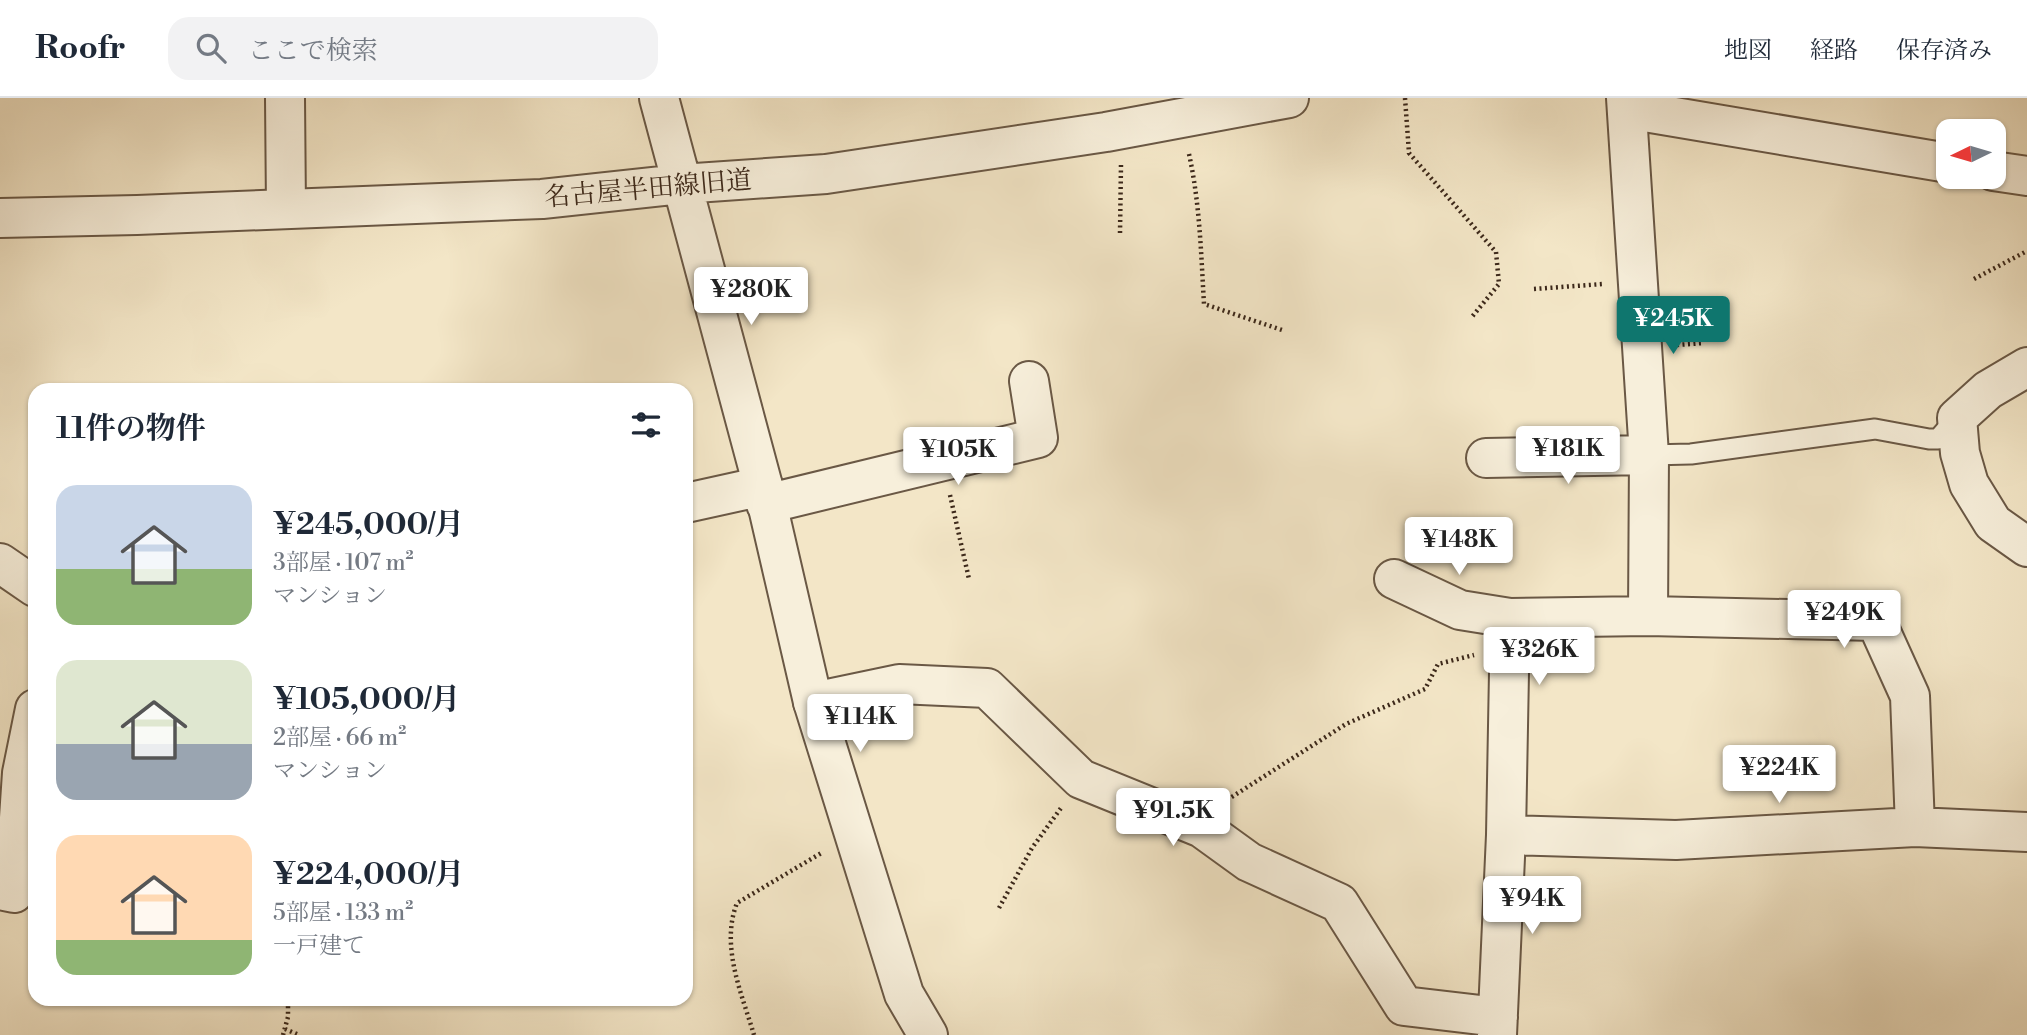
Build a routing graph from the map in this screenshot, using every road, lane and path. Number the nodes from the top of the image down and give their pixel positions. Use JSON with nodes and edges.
{"nodes":[{"id":1,"x":285,"y":98,"type":"edge"},
{"id":2,"x":659,"y":98,"type":"edge"},
{"id":3,"x":1289,"y":98,"type":"edge"},
{"id":4,"x":1405,"y":98,"type":"edge"},
{"id":5,"x":1626,"y":103,"type":"edge"},
{"id":6,"x":1181,"y":118,"type":"junction"},
{"id":7,"x":1123,"y":129,"type":"junction"},
{"id":8,"x":1936,"y":161,"type":"edge"},
{"id":9,"x":2006,"y":173,"type":"edge"},
{"id":10,"x":2027,"y":176,"type":"edge"},
{"id":11,"x":681,"y":184,"type":"junction"},
{"id":12,"x":286,"y":209,"type":"junction"},
{"id":13,"x":0,"y":218,"type":"edge"},
{"id":14,"x":1119,"y":233,"type":"dead end"},
{"id":15,"x":2027,"y":251,"type":"edge"},
{"id":16,"x":1974,"y":279,"type":"dead end"},
{"id":17,"x":1638,"y":281,"type":"junction"},
{"id":18,"x":1534,"y":289,"type":"dead end"},
{"id":19,"x":1471,"y":318,"type":"dead end"},
{"id":20,"x":1282,"y":330,"type":"dead end"},
{"id":21,"x":2027,"y":367,"type":"edge"},
{"id":22,"x":1029,"y":381,"type":"dead end"},
{"id":23,"x":1958,"y":431,"type":"junction"},
{"id":24,"x":1649,"y":455,"type":"junction"},
{"id":25,"x":1486,"y":458,"type":"dead end"},
{"id":26,"x":942,"y":461,"type":"junction"},
{"id":27,"x":765,"y":495,"type":"junction"},
{"id":28,"x":693,"y":502,"type":"edge"},
{"id":29,"x":2027,"y":547,"type":"edge"},
{"id":30,"x":0,"y":563,"type":"edge"},
{"id":31,"x":970,"y":579,"type":"dead end"},
{"id":32,"x":1394,"y":579,"type":"dead end"},
{"id":33,"x":28,"y":582,"type":"edge"},
{"id":34,"x":1648,"y":616,"type":"junction"},
{"id":35,"x":1510,"y":618,"type":"junction"},
{"id":36,"x":1485,"y":652,"type":"dead end"},
{"id":37,"x":813,"y":702,"type":"junction"},
{"id":38,"x":28,"y":743,"type":"edge"},
{"id":39,"x":1082,"y":779,"type":"junction"},
{"id":40,"x":1915,"y":827,"type":"junction"},
{"id":41,"x":1202,"y":828,"type":"junction"},
{"id":42,"x":2027,"y":832,"type":"edge"},
{"id":43,"x":1506,"y":835,"type":"junction"},
{"id":44,"x":825,"y":851,"type":"dead end"},
{"id":45,"x":16,"y":894,"type":"edge"},
{"id":46,"x":999,"y":908,"type":"dead end"},
{"id":47,"x":288,"y":1006,"type":"edge"},
{"id":48,"x":1498,"y":1026,"type":"edge"},
{"id":49,"x":284,"y":1032,"type":"edge"},
{"id":50,"x":299,"y":1035,"type":"edge"},
{"id":51,"x":754,"y":1035,"type":"edge"},
{"id":52,"x":928,"y":1035,"type":"edge"}],
"edges":[{"from":1,"to":12,"type":"street"},
{"from":2,"to":11,"type":"street"},
{"from":3,"to":6,"type":"street","name":"名古屋半田線旧道"},
{"from":4,"to":19,"type":"path"},
{"from":5,"to":8,"type":"street"},
{"from":5,"to":17,"type":"street"},
{"from":6,"to":7,"type":"street","name":"名古屋半田線旧道"},
{"from":6,"to":20,"type":"path"},
{"from":7,"to":11,"type":"street","name":"名古屋半田線旧道"},
{"from":7,"to":14,"type":"path"},
{"from":9,"to":10,"type":"street"},
{"from":11,"to":12,"type":"street","name":"名古屋半田線旧道"},
{"from":11,"to":27,"type":"street"},
{"from":12,"to":13,"type":"street","name":"名古屋半田線旧道"},
{"from":15,"to":16,"type":"path"},
{"from":17,"to":18,"type":"path"},
{"from":17,"to":24,"type":"street"},
{"from":21,"to":23,"type":"street"},
{"from":22,"to":26,"type":"street"},
{"from":23,"to":24,"type":"lane"},
{"from":23,"to":29,"type":"street"},
{"from":24,"to":25,"type":"street"},
{"from":24,"to":34,"type":"street"},
{"from":26,"to":27,"type":"street"},
{"from":26,"to":31,"type":"path"},
{"from":27,"to":28,"type":"street"},
{"from":27,"to":37,"type":"street"},
{"from":30,"to":33,"type":"street"},
{"from":32,"to":35,"type":"street"},
{"from":34,"to":35,"type":"street"},
{"from":34,"to":40,"type":"street"},
{"from":35,"to":43,"type":"street"},
{"from":36,"to":41,"type":"path"},
{"from":37,"to":39,"type":"street"},
{"from":37,"to":52,"type":"street"},
{"from":38,"to":45,"type":"street"},
{"from":39,"to":41,"type":"street"},
{"from":39,"to":46,"type":"path"},
{"from":40,"to":42,"type":"street"},
{"from":40,"to":43,"type":"street"},
{"from":41,"to":48,"type":"street"},
{"from":43,"to":48,"type":"street"},
{"from":44,"to":51,"type":"path"},
{"from":47,"to":49,"type":"path"},
{"from":49,"to":50,"type":"path"}]}
